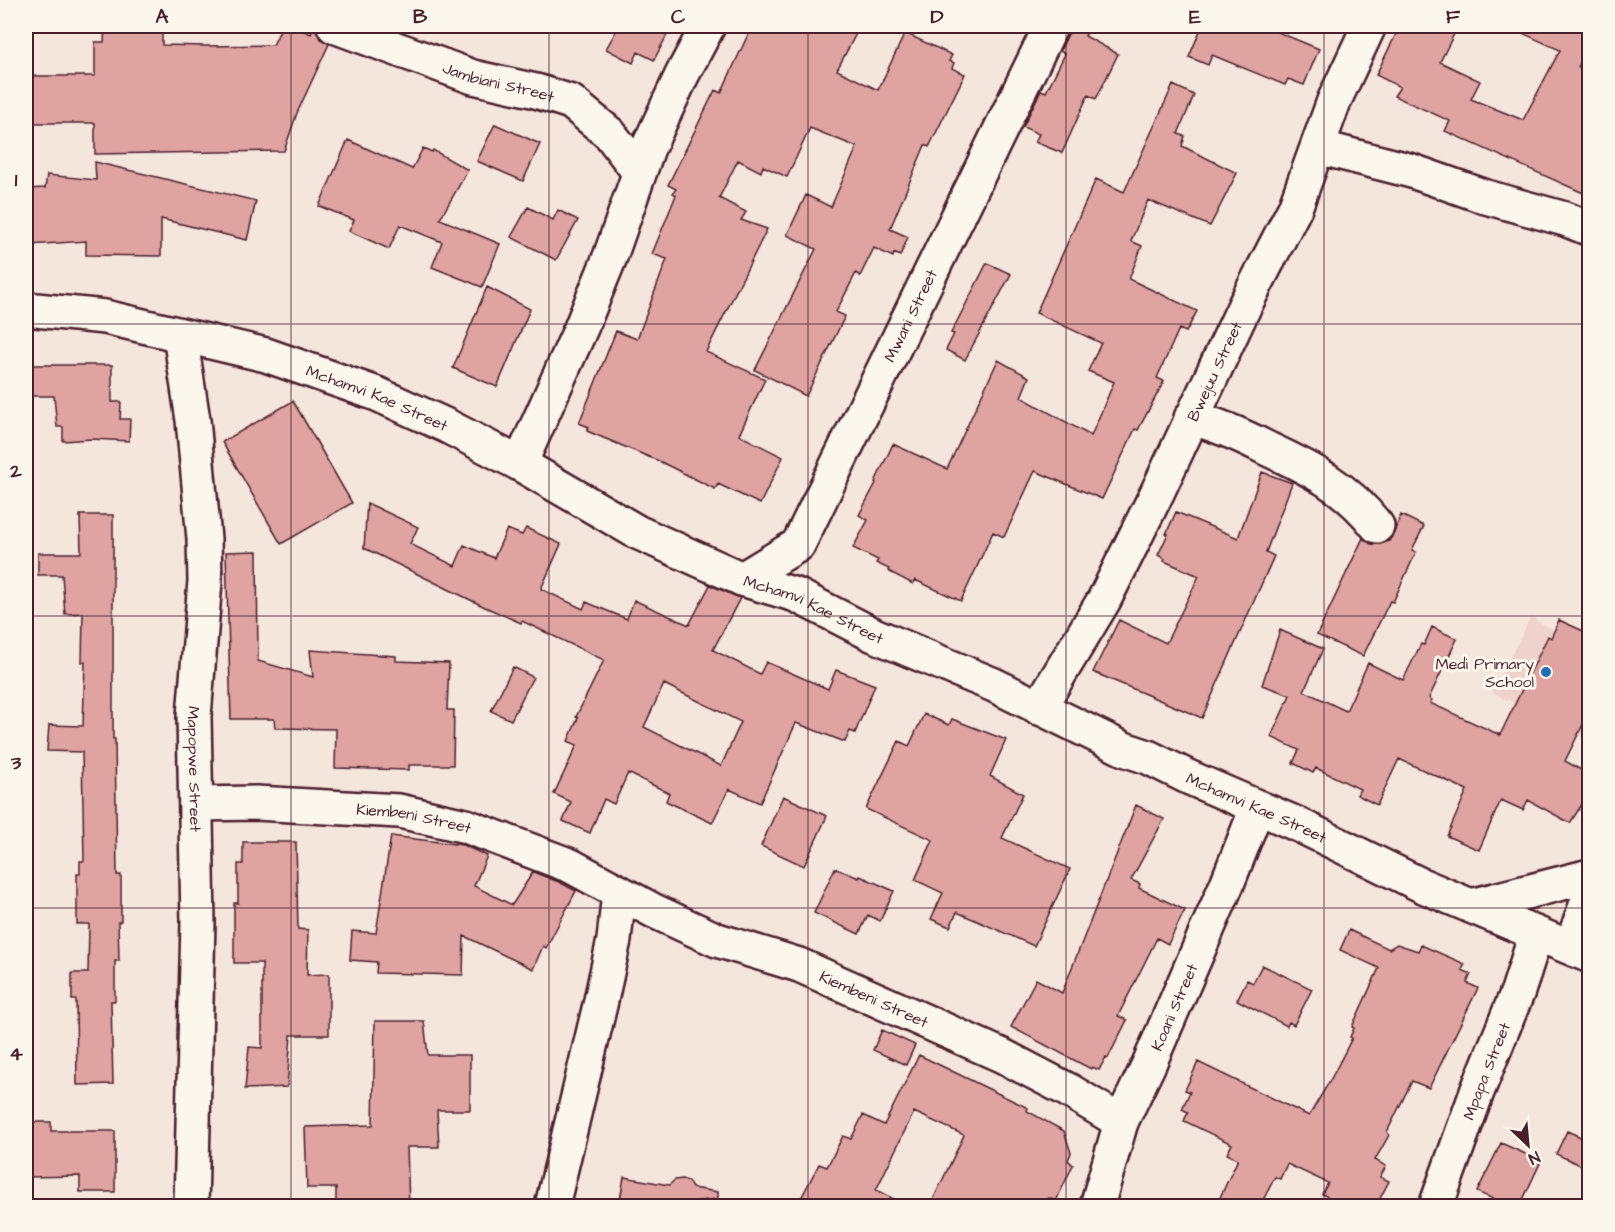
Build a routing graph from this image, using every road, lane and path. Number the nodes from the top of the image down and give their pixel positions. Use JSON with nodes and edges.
{"nodes":[{"id":1,"x":334,"y":26,"type":"edge"},
{"id":2,"x":708,"y":26,"type":"edge"},
{"id":3,"x":1051,"y":26,"type":"edge"},
{"id":4,"x":1369,"y":26,"type":"edge"},
{"id":5,"x":1318,"y":147,"type":"junction"},
{"id":6,"x":639,"y":172,"type":"junction"},
{"id":7,"x":1590,"y":228,"type":"edge"},
{"id":8,"x":26,"y":309,"type":"edge"},
{"id":9,"x":180,"y":335,"type":"junction"},
{"id":10,"x":1191,"y":418,"type":"junction"},
{"id":11,"x":520,"y":464,"type":"junction"},
{"id":12,"x":1377,"y":526,"type":"dead end"},
{"id":13,"x":742,"y":579,"type":"junction"},
{"id":14,"x":1039,"y":708,"type":"junction"},
{"id":15,"x":196,"y":804,"type":"junction"},
{"id":16,"x":1257,"y":808,"type":"junction"},
{"id":17,"x":1590,"y":876,"type":"edge"},
{"id":18,"x":619,"y":892,"type":"junction"},
{"id":19,"x":1590,"y":895,"type":"edge"},
{"id":20,"x":1471,"y":906,"type":"junction"},
{"id":21,"x":1536,"y":934,"type":"junction"},
{"id":22,"x":1580,"y":952,"type":"edge"},
{"id":23,"x":1121,"y":1122,"type":"junction"},
{"id":24,"x":191,"y":1206,"type":"edge"},
{"id":25,"x":552,"y":1206,"type":"edge"},
{"id":26,"x":1097,"y":1206,"type":"edge"},
{"id":27,"x":1436,"y":1206,"type":"edge"}],
"edges":[{"from":1,"to":6,"type":"street","name":"Jambiani Street"},
{"from":2,"to":6,"type":"street"},
{"from":3,"to":13,"type":"street","name":"Mwani Street"},
{"from":4,"to":5,"type":"street","name":"Bwejuu Street"},
{"from":5,"to":7,"type":"street"},
{"from":5,"to":10,"type":"street","name":"Bwejuu Street"},
{"from":6,"to":11,"type":"street"},
{"from":8,"to":9,"type":"street","name":"Mchamvi Kae Street"},
{"from":9,"to":11,"type":"street","name":"Mchamvi Kae Street"},
{"from":9,"to":15,"type":"street","name":"Mapopwe Street"},
{"from":10,"to":12,"type":"street"},
{"from":10,"to":14,"type":"street","name":"Bwejuu Street"},
{"from":11,"to":13,"type":"street","name":"Mchamvi Kae Street"},
{"from":13,"to":14,"type":"street","name":"Mchamvi Kae Street"},
{"from":14,"to":16,"type":"street","name":"Mchamvi Kae Street"},
{"from":15,"to":18,"type":"street","name":"Kiembeni Street"},
{"from":15,"to":24,"type":"street","name":"Mapopwe Street"},
{"from":16,"to":20,"type":"street","name":"Mchamvi Kae Street"},
{"from":16,"to":23,"type":"street","name":"Koani Street"},
{"from":17,"to":20,"type":"street"},
{"from":18,"to":23,"type":"street","name":"Kiembeni Street"},
{"from":18,"to":25,"type":"street"},
{"from":19,"to":22,"type":"street"},
{"from":20,"to":21,"type":"street","name":"Mchamvi Kae Street"},
{"from":21,"to":22,"type":"street","name":"Mchamvi Kae Street"},
{"from":21,"to":27,"type":"street","name":"Mpapa Street"},
{"from":23,"to":26,"type":"street","name":"Koani Street"}]}
